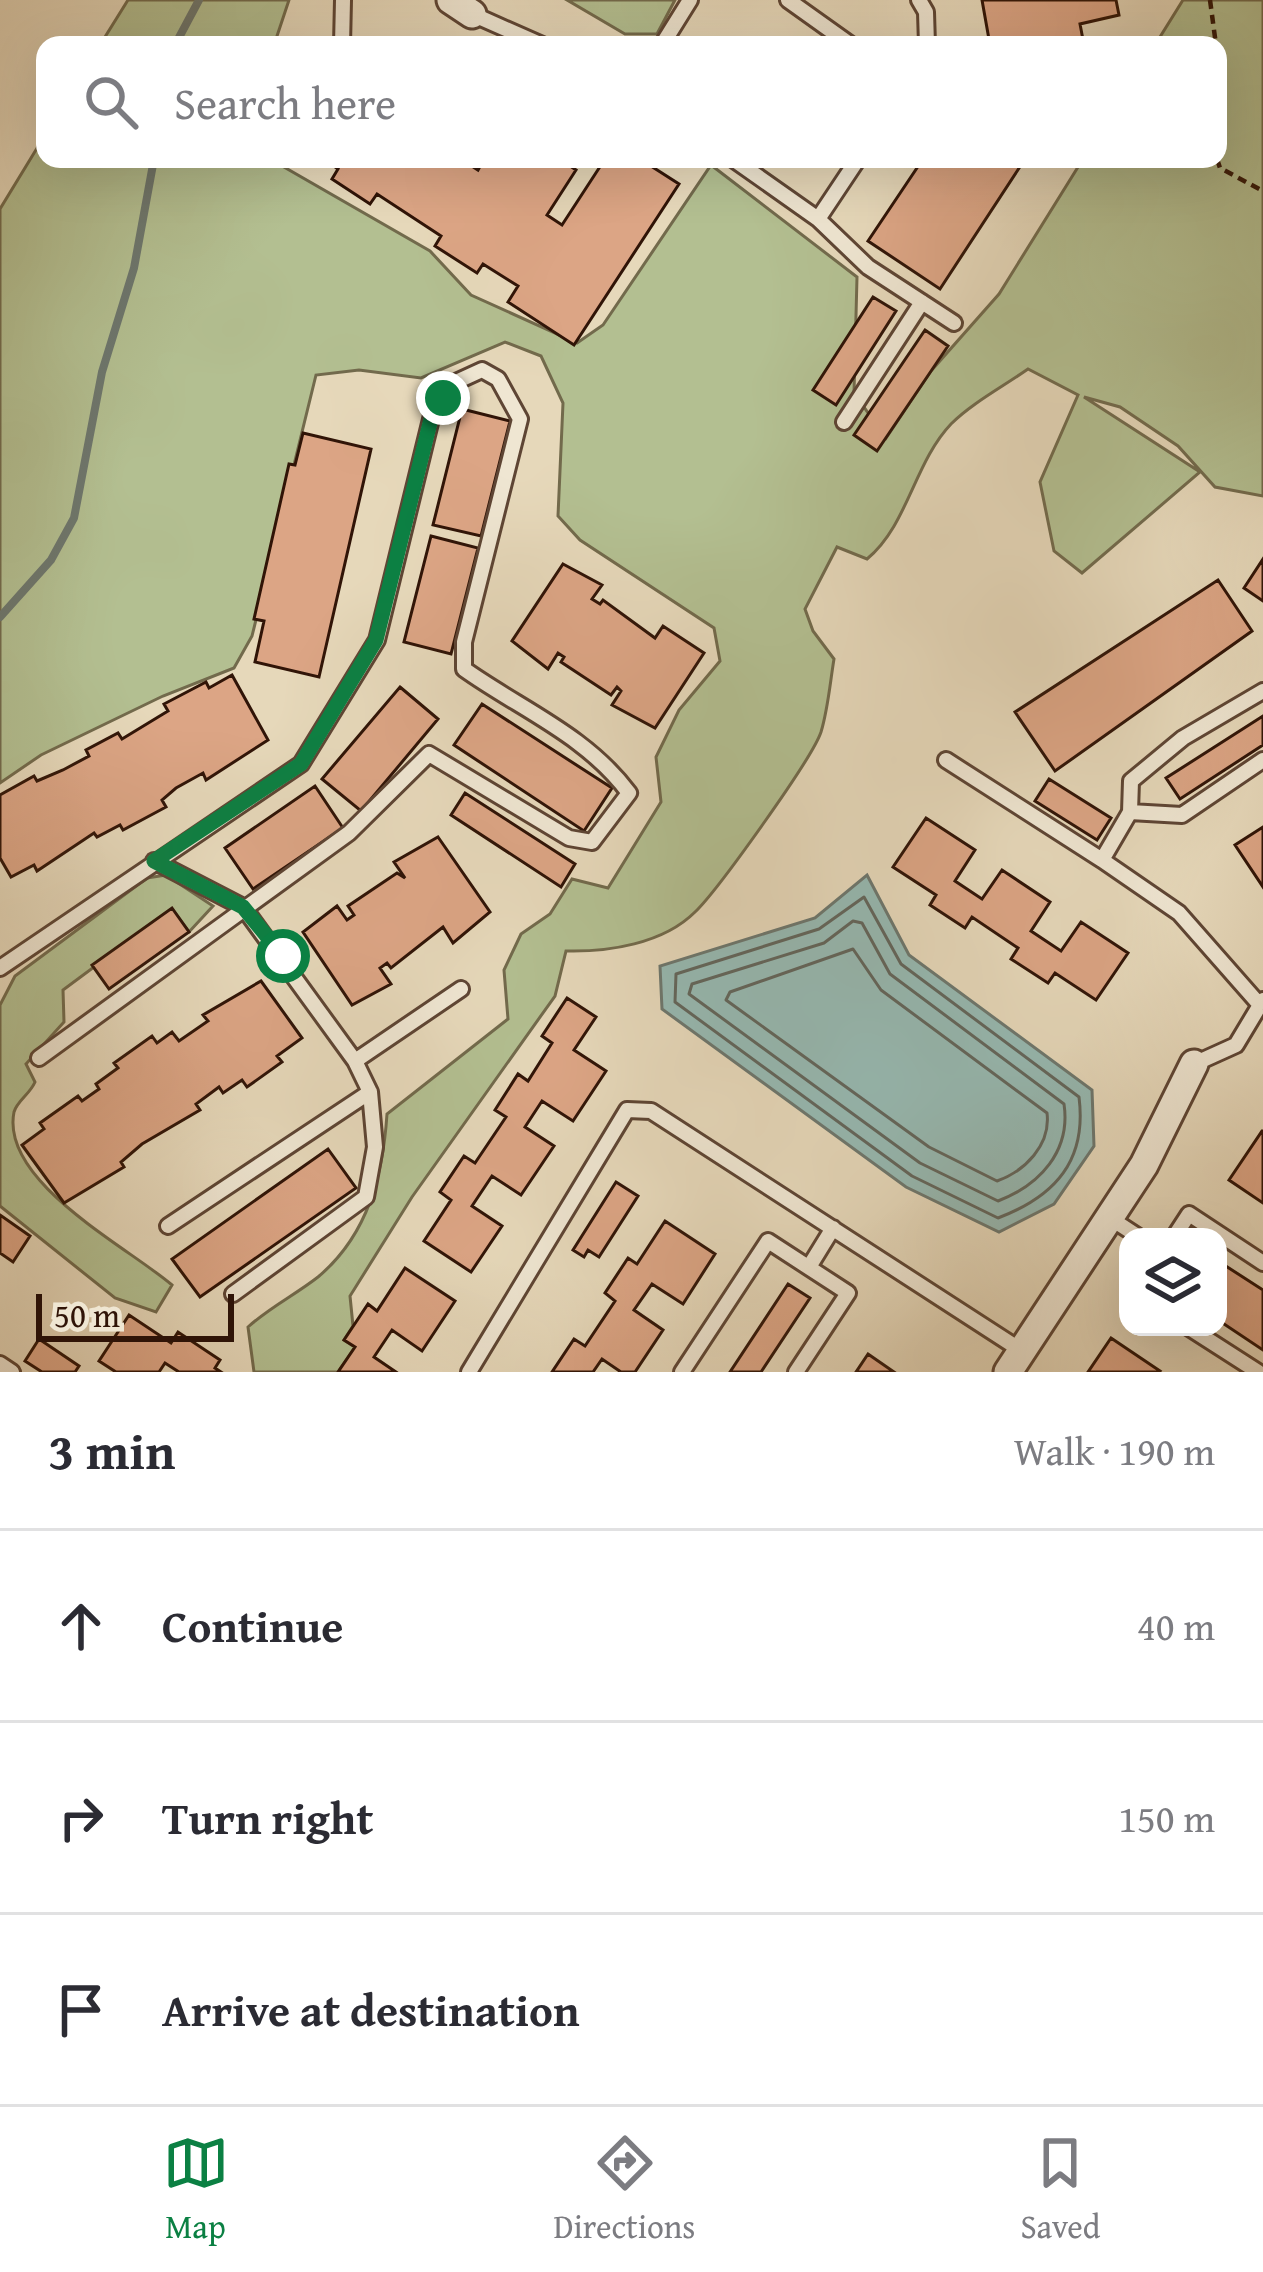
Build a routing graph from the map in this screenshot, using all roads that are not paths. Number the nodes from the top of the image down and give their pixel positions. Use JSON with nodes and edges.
{"nodes":[{"id":1,"x":343,"y":0,"type":"edge"},
{"id":2,"x":690,"y":0,"type":"edge"},
{"id":3,"x":788,"y":0,"type":"edge"},
{"id":4,"x":919,"y":0,"type":"edge"},
{"id":5,"x":461,"y":7,"type":"edge"},
{"id":6,"x":342,"y":36,"type":"edge"},
{"id":7,"x":523,"y":36,"type":"edge"},
{"id":8,"x":668,"y":36,"type":"edge"},
{"id":9,"x":838,"y":36,"type":"edge"},
{"id":10,"x":927,"y":36,"type":"edge"},
{"id":11,"x":746,"y":168,"type":"edge"},
{"id":12,"x":852,"y":168,"type":"edge"},
{"id":13,"x":818,"y":219,"type":"junction"},
{"id":14,"x":922,"y":302,"type":"junction"},
{"id":15,"x":954,"y":323,"type":"dead end"},
{"id":16,"x":844,"y":422,"type":"dead end"},
{"id":17,"x":1263,"y":691,"type":"edge"},
{"id":18,"x":946,"y":760,"type":"dead end"},
{"id":19,"x":1263,"y":760,"type":"edge"},
{"id":20,"x":1130,"y":812,"type":"junction"},
{"id":21,"x":1102,"y":860,"type":"junction"},
{"id":22,"x":154,"y":861,"type":"junction"},
{"id":23,"x":243,"y":907,"type":"junction"},
{"id":24,"x":0,"y":968,"type":"edge"},
{"id":25,"x":460,"y":989,"type":"dead end"},
{"id":26,"x":1261,"y":1002,"type":"edge"},
{"id":27,"x":39,"y":1058,"type":"dead end"},
{"id":28,"x":356,"y":1061,"type":"junction"},
{"id":29,"x":1193,"y":1064,"type":"joint"},
{"id":30,"x":370,"y":1092,"type":"junction"},
{"id":31,"x":1110,"y":1218,"type":"junction"},
{"id":32,"x":168,"y":1226,"type":"dead end"},
{"id":33,"x":832,"y":1228,"type":"junction"},
{"id":34,"x":1125,"y":1228,"type":"edge"},
{"id":35,"x":1180,"y":1228,"type":"edge"},
{"id":36,"x":1211,"y":1228,"type":"edge"},
{"id":37,"x":1227,"y":1239,"type":"edge"},
{"id":38,"x":1263,"y":1263,"type":"edge"},
{"id":39,"x":809,"y":1267,"type":"junction"},
{"id":40,"x":233,"y":1294,"type":"dead end"},
{"id":41,"x":1202,"y":1336,"type":"edge"},
{"id":42,"x":1015,"y":1361,"type":"edge"},
{"id":43,"x":0,"y":1364,"type":"edge"},
{"id":44,"x":11,"y":1372,"type":"edge"},
{"id":45,"x":469,"y":1372,"type":"edge"},
{"id":46,"x":682,"y":1372,"type":"edge"},
{"id":47,"x":796,"y":1372,"type":"edge"},
{"id":48,"x":1258,"y":1372,"type":"edge"}],
"edges":[{"from":1,"to":6,"type":"lane"},
{"from":2,"to":8,"type":"lane"},
{"from":3,"to":9,"type":"lane"},
{"from":4,"to":10,"type":"lane"},
{"from":5,"to":7,"type":"lane"},
{"from":11,"to":13,"type":"lane"},
{"from":12,"to":13,"type":"lane"},
{"from":13,"to":14,"type":"lane"},
{"from":14,"to":15,"type":"lane"},
{"from":14,"to":16,"type":"lane"},
{"from":17,"to":20,"type":"lane"},
{"from":18,"to":21,"type":"lane"},
{"from":19,"to":20,"type":"lane"},
{"from":20,"to":21,"type":"lane"},
{"from":21,"to":26,"type":"lane"},
{"from":22,"to":23,"type":"lane"},
{"from":22,"to":23,"type":"lane"},
{"from":22,"to":24,"type":"lane"},
{"from":23,"to":27,"type":"lane"},
{"from":23,"to":28,"type":"lane"},
{"from":25,"to":28,"type":"lane"},
{"from":26,"to":29,"type":"lane"},
{"from":28,"to":30,"type":"lane"},
{"from":29,"to":31,"type":"street"},
{"from":30,"to":32,"type":"lane"},
{"from":30,"to":40,"type":"lane"},
{"from":31,"to":34,"type":"lane"},
{"from":31,"to":42,"type":"street"},
{"from":33,"to":39,"type":"lane"},
{"from":33,"to":42,"type":"lane"},
{"from":33,"to":45,"type":"lane"},
{"from":35,"to":36,"type":"lane"},
{"from":37,"to":38,"type":"lane"},
{"from":39,"to":46,"type":"lane"},
{"from":39,"to":47,"type":"lane"},
{"from":41,"to":48,"type":"lane"},
{"from":43,"to":44,"type":"lane"}]}
